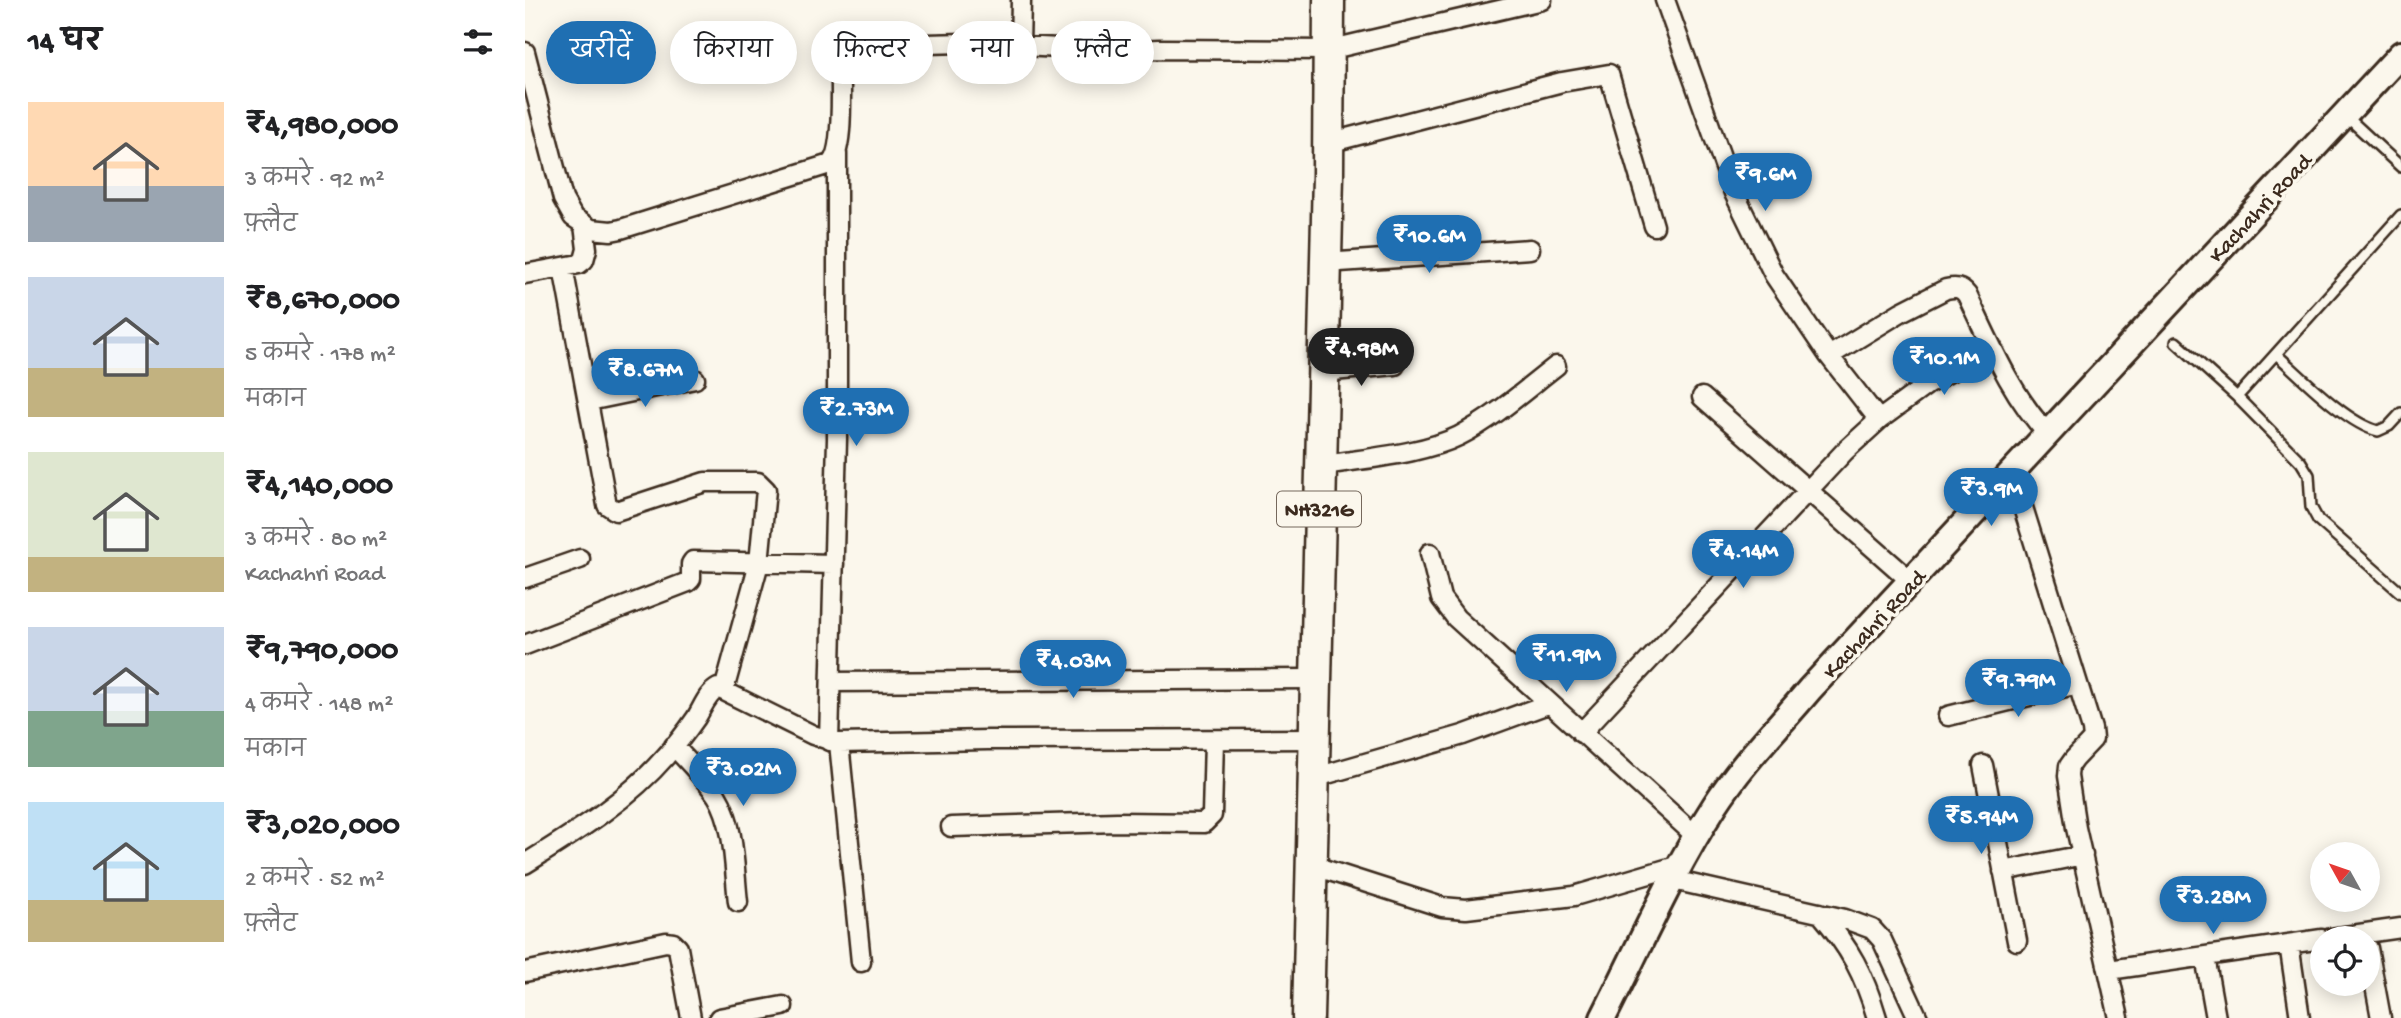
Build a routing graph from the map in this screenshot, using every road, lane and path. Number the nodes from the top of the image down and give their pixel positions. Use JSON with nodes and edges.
{"nodes":[{"id":1,"x":1021,"y":0,"type":"edge"},
{"id":2,"x":1329,"y":0,"type":"edge"},
{"id":3,"x":1542,"y":0,"type":"edge"},
{"id":4,"x":1664,"y":0,"type":"edge"},
{"id":5,"x":1021,"y":21,"type":"edge"},
{"id":6,"x":947,"y":44,"type":"edge"},
{"id":7,"x":1037,"y":47,"type":"edge"},
{"id":8,"x":1328,"y":50,"type":"junction"},
{"id":9,"x":525,"y":52,"type":"edge"},
{"id":10,"x":2401,"y":54,"type":"edge"},
{"id":11,"x":533,"y":115,"type":"edge"},
{"id":12,"x":2344,"y":115,"type":"junction"},
{"id":13,"x":1328,"y":143,"type":"junction"},
{"id":14,"x":837,"y":154,"type":"junction"},
{"id":15,"x":2401,"y":166,"type":"edge"},
{"id":16,"x":2401,"y":215,"type":"edge"},
{"id":17,"x":585,"y":225,"type":"junction"},
{"id":18,"x":1654,"y":226,"type":"dead end"},
{"id":19,"x":1529,"y":249,"type":"dead end"},
{"id":20,"x":1325,"y":263,"type":"junction"},
{"id":21,"x":563,"y":267,"type":"junction"},
{"id":22,"x":525,"y":274,"type":"edge"},
{"id":23,"x":2176,"y":342,"type":"dead end"},
{"id":24,"x":1992,"y":349,"type":"junction"},
{"id":25,"x":2276,"y":354,"type":"junction"},
{"id":26,"x":1829,"y":356,"type":"junction"},
{"id":27,"x":1395,"y":365,"type":"dead end"},
{"id":28,"x":1556,"y":366,"type":"dead end"},
{"id":29,"x":1323,"y":372,"type":"junction"},
{"id":30,"x":695,"y":379,"type":"dead end"},
{"id":31,"x":1702,"y":397,"type":"dead end"},
{"id":32,"x":2237,"y":397,"type":"junction"},
{"id":33,"x":589,"y":401,"type":"junction"},
{"id":34,"x":2401,"y":413,"type":"edge"},
{"id":35,"x":1879,"y":420,"type":"junction"},
{"id":36,"x":2048,"y":434,"type":"junction"},
{"id":37,"x":1321,"y":466,"type":"junction"},
{"id":38,"x":2012,"y":472,"type":"junction"},
{"id":39,"x":1808,"y":492,"type":"junction"},
{"id":40,"x":1430,"y":553,"type":"dead end"},
{"id":41,"x":580,"y":559,"type":"dead end"},
{"id":42,"x":759,"y":563,"type":"junction"},
{"id":43,"x":834,"y":564,"type":"junction"},
{"id":44,"x":525,"y":578,"type":"edge"},
{"id":45,"x":1911,"y":581,"type":"junction"},
{"id":46,"x":2401,"y":593,"type":"edge"},
{"id":47,"x":525,"y":645,"type":"edge"},
{"id":48,"x":1315,"y":679,"type":"junction"},
{"id":49,"x":831,"y":682,"type":"junction"},
{"id":50,"x":2078,"y":684,"type":"junction"},
{"id":51,"x":725,"y":690,"type":"junction"},
{"id":52,"x":1548,"y":704,"type":"junction"},
{"id":53,"x":1948,"y":716,"type":"dead end"},
{"id":54,"x":1581,"y":733,"type":"junction"},
{"id":55,"x":1314,"y":739,"type":"junction"},
{"id":56,"x":1214,"y":740,"type":"junction"},
{"id":57,"x":834,"y":742,"type":"junction"},
{"id":58,"x":674,"y":746,"type":"junction"},
{"id":59,"x":1983,"y":765,"type":"dead end"},
{"id":60,"x":1313,"y":778,"type":"junction"},
{"id":61,"x":951,"y":827,"type":"dead end"},
{"id":62,"x":1696,"y":836,"type":"junction"},
{"id":63,"x":2083,"y":855,"type":"junction"},
{"id":64,"x":525,"y":864,"type":"edge"},
{"id":65,"x":1311,"y":865,"type":"junction"},
{"id":66,"x":1676,"y":872,"type":"junction"},
{"id":67,"x":2003,"y":872,"type":"junction"},
{"id":68,"x":738,"y":902,"type":"dead end"},
{"id":69,"x":1820,"y":914,"type":"junction"},
{"id":70,"x":2401,"y":928,"type":"edge"},
{"id":71,"x":2380,"y":935,"type":"edge"},
{"id":72,"x":2017,"y":941,"type":"dead end"},
{"id":73,"x":2310,"y":941,"type":"edge"},
{"id":74,"x":2289,"y":944,"type":"junction"},
{"id":75,"x":2205,"y":957,"type":"junction"},
{"id":76,"x":861,"y":962,"type":"dead end"},
{"id":77,"x":2109,"y":970,"type":"junction"},
{"id":78,"x":525,"y":972,"type":"edge"},
{"id":79,"x":2377,"y":996,"type":"edge"},
{"id":80,"x":783,"y":1006,"type":"dead end"},
{"id":81,"x":691,"y":1018,"type":"edge"},
{"id":82,"x":719,"y":1018,"type":"edge"},
{"id":83,"x":1308,"y":1018,"type":"edge"},
{"id":84,"x":1603,"y":1018,"type":"edge"},
{"id":85,"x":1877,"y":1018,"type":"edge"},
{"id":86,"x":1918,"y":1018,"type":"edge"},
{"id":87,"x":2119,"y":1018,"type":"edge"},
{"id":88,"x":2216,"y":1018,"type":"edge"},
{"id":89,"x":2300,"y":1018,"type":"edge"},
{"id":90,"x":2381,"y":1018,"type":"edge"}],
"edges":[{"from":1,"to":5,"type":"street"},
{"from":2,"to":8,"type":"highway","number":"NH321G"},
{"from":3,"to":8,"type":"street"},
{"from":4,"to":26,"type":"street"},
{"from":6,"to":14,"type":"street"},
{"from":7,"to":8,"type":"street"},
{"from":8,"to":13,"type":"highway","number":"NH321G"},
{"from":9,"to":11,"type":"street"},
{"from":10,"to":12,"type":"main road","name":"Kachahri Road"},
{"from":11,"to":17,"type":"street"},
{"from":12,"to":15,"type":"lane"},
{"from":12,"to":36,"type":"main road","name":"Kachahri Road"},
{"from":13,"to":18,"type":"street"},
{"from":13,"to":20,"type":"highway","number":"NH321G"},
{"from":14,"to":17,"type":"street"},
{"from":14,"to":43,"type":"street"},
{"from":16,"to":25,"type":"lane"},
{"from":17,"to":21,"type":"street"},
{"from":19,"to":20,"type":"street"},
{"from":20,"to":29,"type":"highway","number":"NH321G"},
{"from":21,"to":22,"type":"street"},
{"from":21,"to":33,"type":"street"},
{"from":23,"to":32,"type":"lane"},
{"from":24,"to":26,"type":"street"},
{"from":24,"to":35,"type":"street"},
{"from":24,"to":36,"type":"street"},
{"from":25,"to":32,"type":"lane"},
{"from":25,"to":34,"type":"lane"},
{"from":26,"to":35,"type":"street"},
{"from":27,"to":29,"type":"street"},
{"from":28,"to":37,"type":"street"},
{"from":29,"to":37,"type":"highway","number":"NH321G"},
{"from":30,"to":33,"type":"street"},
{"from":31,"to":39,"type":"street"},
{"from":32,"to":46,"type":"lane"},
{"from":33,"to":42,"type":"street"},
{"from":35,"to":39,"type":"street"},
{"from":36,"to":38,"type":"main road","name":"Kachahri Road"},
{"from":37,"to":48,"type":"highway","number":"NH321G"},
{"from":38,"to":45,"type":"main road","name":"Kachahri Road"},
{"from":38,"to":50,"type":"street"},
{"from":39,"to":45,"type":"street"},
{"from":39,"to":54,"type":"street"},
{"from":40,"to":52,"type":"street"},
{"from":41,"to":44,"type":"street"},
{"from":42,"to":43,"type":"street"},
{"from":42,"to":47,"type":"street"},
{"from":42,"to":51,"type":"street"},
{"from":43,"to":49,"type":"street"},
{"from":45,"to":62,"type":"main road","name":"Kachahri Road"},
{"from":48,"to":49,"type":"street"},
{"from":48,"to":55,"type":"highway","number":"NH321G"},
{"from":49,"to":57,"type":"street"},
{"from":50,"to":53,"type":"street"},
{"from":50,"to":63,"type":"street"},
{"from":51,"to":57,"type":"street"},
{"from":51,"to":58,"type":"street"},
{"from":52,"to":54,"type":"street"},
{"from":52,"to":60,"type":"street"},
{"from":54,"to":62,"type":"street"},
{"from":55,"to":56,"type":"street"},
{"from":55,"to":60,"type":"highway","number":"NH321G"},
{"from":56,"to":57,"type":"street"},
{"from":56,"to":61,"type":"street"},
{"from":57,"to":76,"type":"street"},
{"from":58,"to":64,"type":"street"},
{"from":58,"to":68,"type":"street"},
{"from":59,"to":67,"type":"street"},
{"from":60,"to":65,"type":"highway","number":"NH321G"},
{"from":62,"to":66,"type":"main road","name":"Kachahri Road"},
{"from":63,"to":67,"type":"street"},
{"from":63,"to":77,"type":"street"},
{"from":65,"to":66,"type":"street"},
{"from":65,"to":83,"type":"highway","number":"NH321G"},
{"from":66,"to":69,"type":"street"},
{"from":66,"to":84,"type":"main road","name":"Kachahri Road"},
{"from":67,"to":72,"type":"street"},
{"from":69,"to":85,"type":"street"},
{"from":69,"to":86,"type":"street"},
{"from":70,"to":71,"type":"street"},
{"from":73,"to":74,"type":"street"},
{"from":74,"to":75,"type":"street"},
{"from":74,"to":89,"type":"street"},
{"from":75,"to":77,"type":"street"},
{"from":75,"to":88,"type":"street"},
{"from":77,"to":87,"type":"street"},
{"from":78,"to":81,"type":"street"},
{"from":79,"to":90,"type":"street"},
{"from":80,"to":82,"type":"street"}]}
